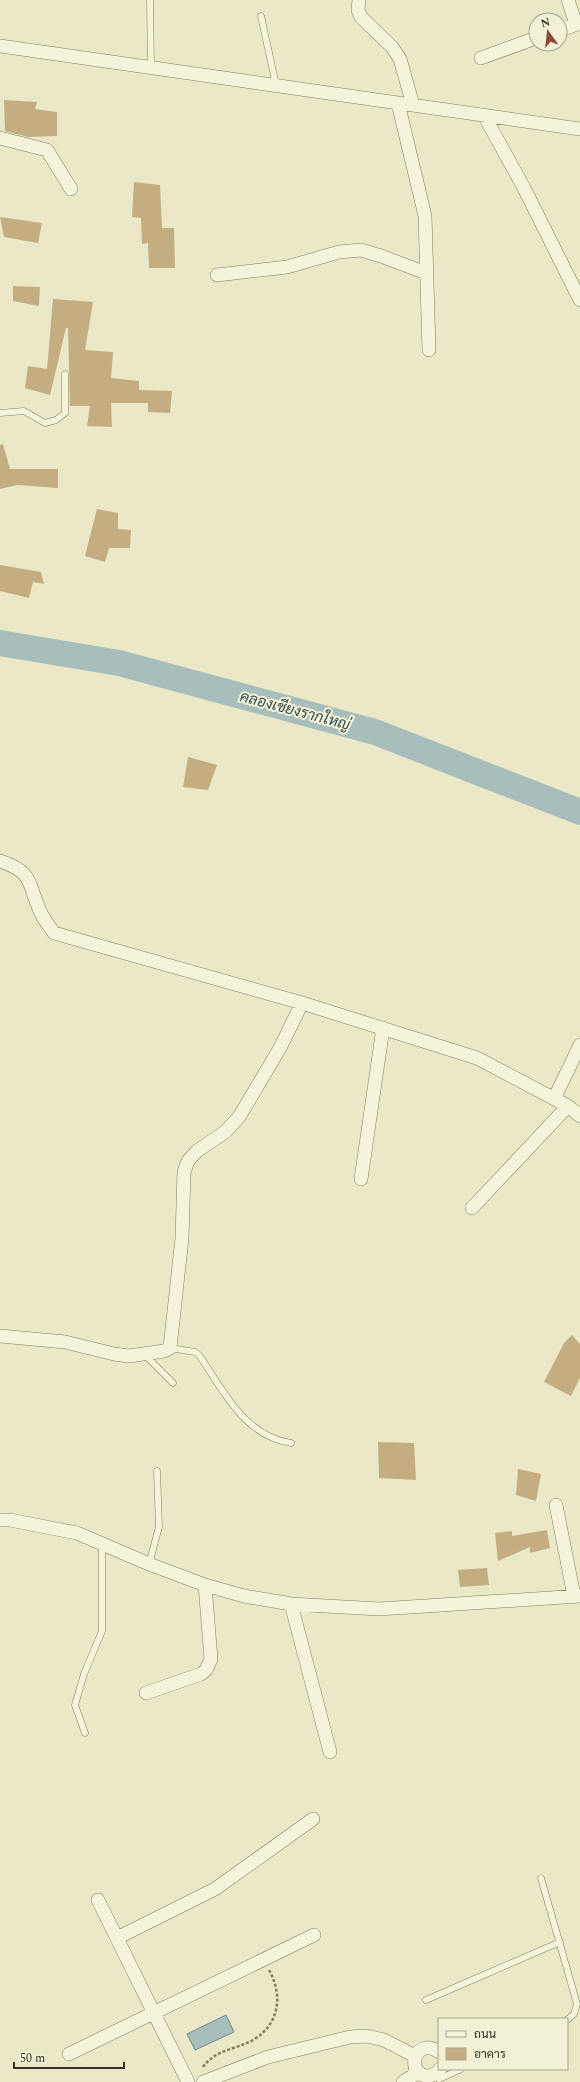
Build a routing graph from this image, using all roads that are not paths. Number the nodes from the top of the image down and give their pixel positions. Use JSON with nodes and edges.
{"nodes":[{"id":1,"x":150,"y":0,"type":"edge"},
{"id":2,"x":359,"y":0,"type":"edge"},
{"id":3,"x":568,"y":0,"type":"edge"},
{"id":4,"x":261,"y":16,"type":"dead end"},
{"id":5,"x":578,"y":23,"type":"edge"},
{"id":6,"x":568,"y":27,"type":"edge"},
{"id":7,"x":528,"y":41,"type":"edge"},
{"id":8,"x":0,"y":46,"type":"edge"},
{"id":9,"x":481,"y":58,"type":"dead end"},
{"id":10,"x":151,"y":68,"type":"junction"},
{"id":11,"x":276,"y":85,"type":"junction"},
{"id":12,"x":398,"y":103,"type":"junction"},
{"id":13,"x":413,"y":105,"type":"junction"},
{"id":14,"x":485,"y":117,"type":"junction"},
{"id":15,"x":580,"y":129,"type":"edge"},
{"id":16,"x":0,"y":138,"type":"edge"},
{"id":17,"x":71,"y":189,"type":"dead end"},
{"id":18,"x":426,"y":273,"type":"junction"},
{"id":19,"x":217,"y":275,"type":"dead end"},
{"id":20,"x":580,"y":300,"type":"edge"},
{"id":21,"x":428,"y":350,"type":"dead end"},
{"id":22,"x":65,"y":374,"type":"dead end"},
{"id":23,"x":0,"y":413,"type":"edge"},
{"id":24,"x":0,"y":861,"type":"edge"},
{"id":25,"x":302,"y":1003,"type":"junction"},
{"id":26,"x":383,"y":1028,"type":"junction"},
{"id":27,"x":580,"y":1045,"type":"edge"},
{"id":28,"x":554,"y":1099,"type":"junction"},
{"id":29,"x":568,"y":1106,"type":"junction"},
{"id":30,"x":580,"y":1116,"type":"edge"},
{"id":31,"x":361,"y":1179,"type":"dead end"},
{"id":32,"x":472,"y":1208,"type":"dead end"},
{"id":33,"x":0,"y":1336,"type":"edge"},
{"id":34,"x":170,"y":1348,"type":"junction"},
{"id":35,"x":144,"y":1354,"type":"junction"},
{"id":36,"x":173,"y":1383,"type":"dead end"},
{"id":37,"x":291,"y":1443,"type":"dead end"},
{"id":38,"x":157,"y":1471,"type":"dead end"},
{"id":39,"x":556,"y":1505,"type":"dead end"},
{"id":40,"x":0,"y":1520,"type":"edge"},
{"id":41,"x":102,"y":1544,"type":"junction"},
{"id":42,"x":149,"y":1564,"type":"junction"},
{"id":43,"x":205,"y":1585,"type":"junction"},
{"id":44,"x":577,"y":1596,"type":"edge"},
{"id":45,"x":291,"y":1604,"type":"junction"},
{"id":46,"x":146,"y":1693,"type":"dead end"},
{"id":47,"x":85,"y":1733,"type":"dead end"},
{"id":48,"x":330,"y":1752,"type":"dead end"},
{"id":49,"x":313,"y":1819,"type":"dead end"},
{"id":50,"x":541,"y":1878,"type":"dead end"},
{"id":51,"x":98,"y":1900,"type":"dead end"},
{"id":52,"x":314,"y":1935,"type":"dead end"},
{"id":53,"x":117,"y":1938,"type":"junction"},
{"id":54,"x":560,"y":1942,"type":"junction"},
{"id":55,"x":426,"y":2000,"type":"dead end"},
{"id":56,"x":154,"y":2012,"type":"junction"},
{"id":57,"x":568,"y":2019,"type":"edge"},
{"id":58,"x":438,"y":2052,"type":"edge"},
{"id":59,"x":69,"y":2054,"type":"dead end"},
{"id":60,"x":415,"y":2056,"type":"junction"},
{"id":61,"x":458,"y":2070,"type":"edge"},
{"id":62,"x":419,"y":2072,"type":"junction"},
{"id":63,"x":201,"y":2076,"type":"edge"},
{"id":64,"x":439,"y":2076,"type":"edge"},
{"id":65,"x":188,"y":2082,"type":"edge"},
{"id":66,"x":403,"y":2082,"type":"edge"}],
"edges":[{"from":1,"to":10,"type":"lane"},
{"from":2,"to":13,"type":"street"},
{"from":3,"to":5,"type":"street"},
{"from":4,"to":11,"type":"lane"},
{"from":5,"to":6,"type":"street"},
{"from":7,"to":9,"type":"street"},
{"from":8,"to":10,"type":"street"},
{"from":10,"to":11,"type":"street"},
{"from":11,"to":12,"type":"street"},
{"from":12,"to":13,"type":"street"},
{"from":12,"to":18,"type":"street"},
{"from":13,"to":14,"type":"street"},
{"from":14,"to":15,"type":"street"},
{"from":14,"to":20,"type":"street"},
{"from":16,"to":17,"type":"street"},
{"from":18,"to":19,"type":"street"},
{"from":18,"to":21,"type":"street"},
{"from":22,"to":23,"type":"lane"},
{"from":24,"to":25,"type":"street"},
{"from":25,"to":26,"type":"street"},
{"from":25,"to":34,"type":"street"},
{"from":26,"to":28,"type":"street"},
{"from":26,"to":31,"type":"street"},
{"from":27,"to":28,"type":"street"},
{"from":28,"to":29,"type":"street"},
{"from":29,"to":30,"type":"street"},
{"from":29,"to":32,"type":"street"},
{"from":33,"to":35,"type":"street"},
{"from":34,"to":35,"type":"street"},
{"from":34,"to":37,"type":"lane"},
{"from":35,"to":36,"type":"lane"},
{"from":38,"to":42,"type":"lane"},
{"from":39,"to":44,"type":"street"},
{"from":40,"to":41,"type":"street"},
{"from":41,"to":42,"type":"street"},
{"from":41,"to":47,"type":"lane"},
{"from":42,"to":43,"type":"street"},
{"from":43,"to":45,"type":"street"},
{"from":43,"to":46,"type":"street"},
{"from":44,"to":45,"type":"street"},
{"from":45,"to":48,"type":"street"},
{"from":49,"to":53,"type":"street"},
{"from":50,"to":54,"type":"lane"},
{"from":51,"to":53,"type":"street"},
{"from":52,"to":56,"type":"street"},
{"from":53,"to":56,"type":"street"},
{"from":54,"to":55,"type":"lane"},
{"from":54,"to":57,"type":"lane"},
{"from":56,"to":59,"type":"street"},
{"from":56,"to":65,"type":"street"},
{"from":58,"to":60,"type":"street"},
{"from":60,"to":62,"type":"street"},
{"from":60,"to":63,"type":"street"},
{"from":61,"to":64,"type":"lane"},
{"from":62,"to":64,"type":"street"},
{"from":62,"to":66,"type":"street"}]}
